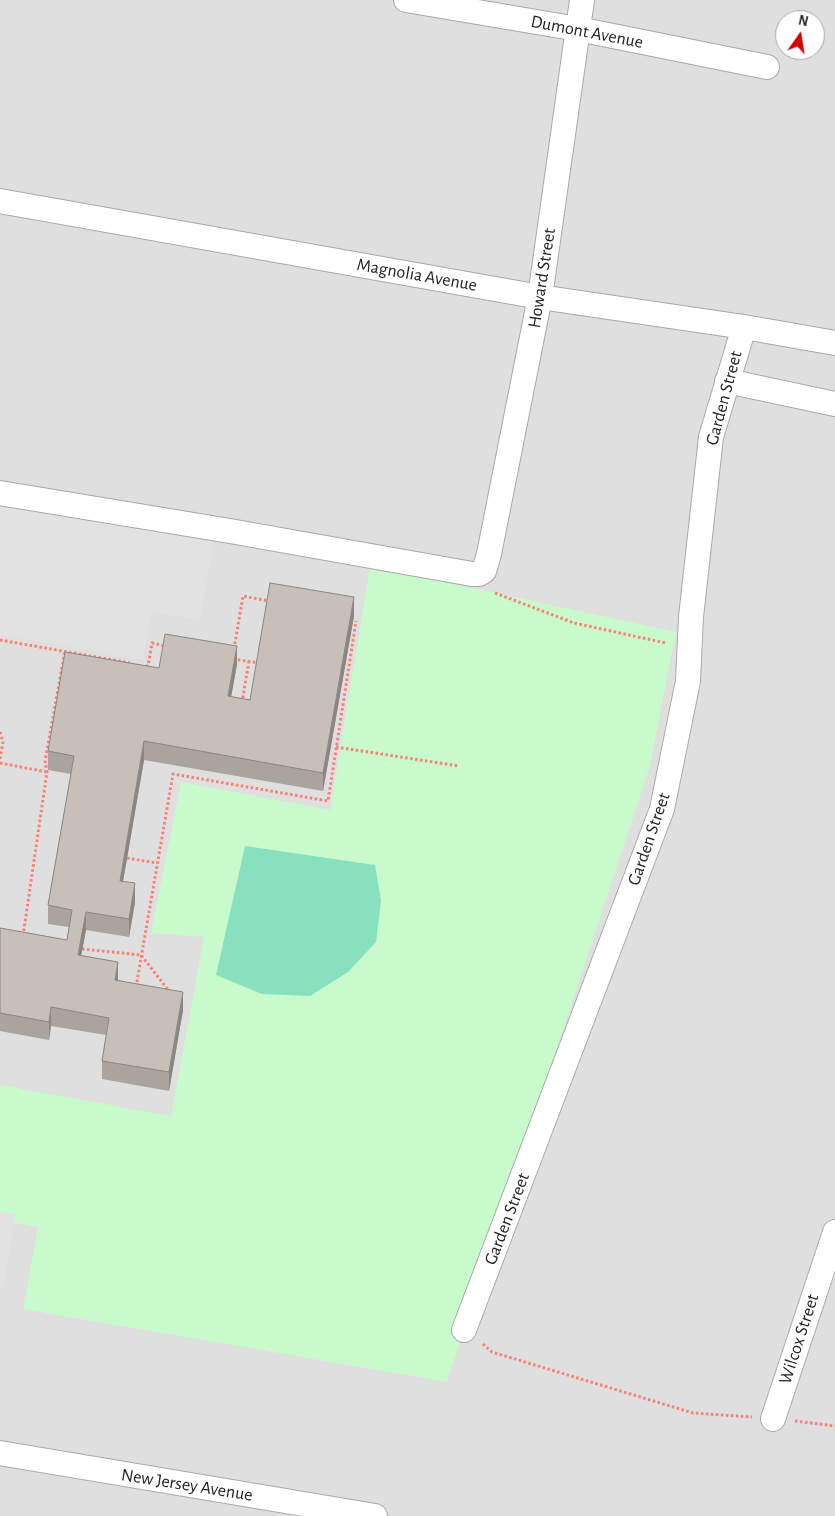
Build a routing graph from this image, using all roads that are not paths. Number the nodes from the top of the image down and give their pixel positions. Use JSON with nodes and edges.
{"nodes":[{"id":1,"x":406,"y":0,"type":"edge"},
{"id":2,"x":582,"y":0,"type":"edge"},
{"id":3,"x":578,"y":29,"type":"junction"},
{"id":4,"x":767,"y":67,"type":"dead end"},
{"id":5,"x":0,"y":201,"type":"edge"},
{"id":6,"x":540,"y":297,"type":"junction"},
{"id":7,"x":744,"y":327,"type":"junction"},
{"id":8,"x":835,"y":343,"type":"edge"},
{"id":9,"x":727,"y":381,"type":"junction"},
{"id":10,"x":835,"y":404,"type":"edge"},
{"id":11,"x":0,"y":493,"type":"edge"},
{"id":12,"x":835,"y":1232,"type":"edge"},
{"id":13,"x":464,"y":1330,"type":"road end"},
{"id":14,"x":773,"y":1418,"type":"road end"},
{"id":15,"x":0,"y":1453,"type":"edge"},
{"id":16,"x":375,"y":1516,"type":"edge"}],
"edges":[{"from":1,"to":3,"type":"street","name":"Dumont Avenue"},
{"from":2,"to":3,"type":"street","name":"Howard Street"},
{"from":3,"to":4,"type":"street","name":"Dumont Avenue"},
{"from":3,"to":6,"type":"street","name":"Howard Street"},
{"from":5,"to":6,"type":"street","name":"Magnolia Avenue"},
{"from":6,"to":7,"type":"street","name":"Magnolia Avenue"},
{"from":6,"to":11,"type":"street","name":"Howard Street"},
{"from":7,"to":8,"type":"street","name":"Magnolia Avenue"},
{"from":7,"to":9,"type":"street","name":"Garden Street"},
{"from":9,"to":10,"type":"street"},
{"from":9,"to":13,"type":"street","name":"Garden Street"},
{"from":12,"to":14,"type":"street","name":"Wilcox Street"},
{"from":15,"to":16,"type":"street","name":"New Jersey Avenue"}]}
